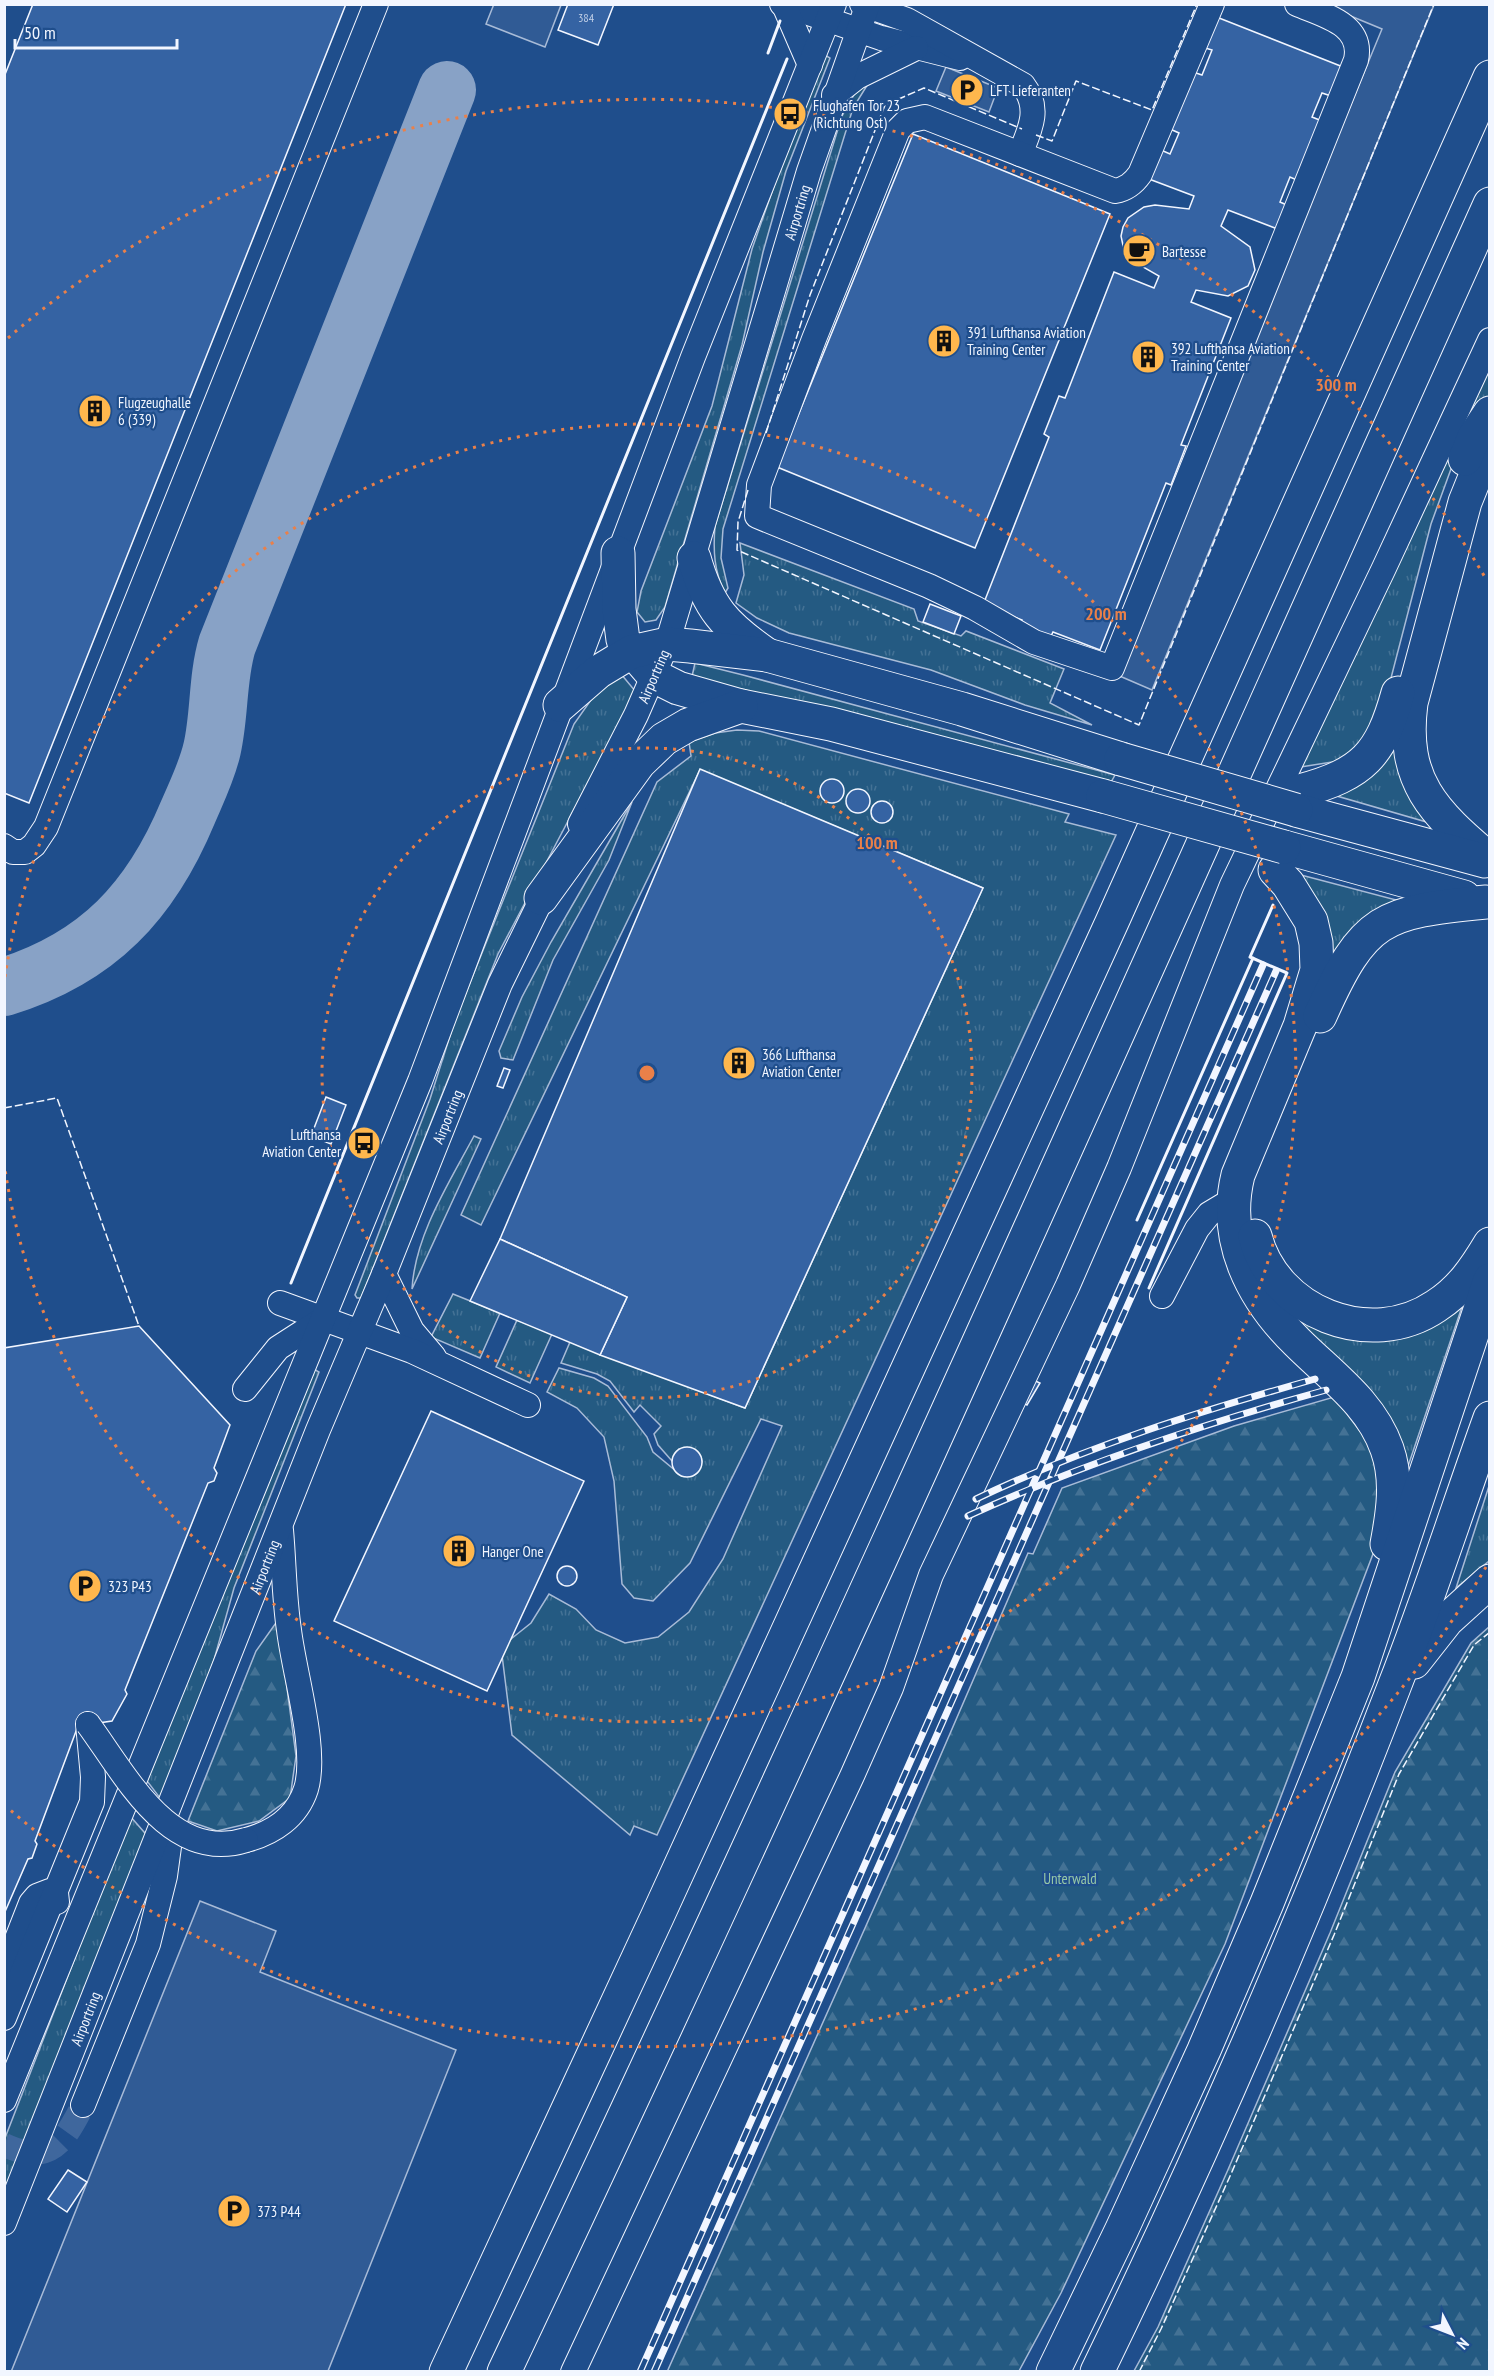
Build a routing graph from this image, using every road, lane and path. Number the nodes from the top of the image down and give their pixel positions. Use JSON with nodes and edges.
{"nodes":[{"id":1,"x":376,"y":4,"type":"edge"},
{"id":2,"x":1212,"y":4,"type":"edge"},
{"id":3,"x":1297,"y":4,"type":"edge"},
{"id":4,"x":783,"y":5,"type":"edge"},
{"id":5,"x":865,"y":5,"type":"edge"},
{"id":6,"x":831,"y":12,"type":"edge"},
{"id":7,"x":858,"y":30,"type":"junction"},
{"id":8,"x":916,"y":48,"type":"junction"},
{"id":9,"x":980,"y":62,"type":"junction"},
{"id":10,"x":810,"y":65,"type":"junction"},
{"id":11,"x":1490,"y":77,"type":"edge"},
{"id":12,"x":834,"y":96,"type":"junction"},
{"id":13,"x":1020,"y":154,"type":"junction"},
{"id":14,"x":1490,"y":204,"type":"edge"},
{"id":15,"x":1490,"y":340,"type":"edge"},
{"id":16,"x":1490,"y":413,"type":"edge"},
{"id":17,"x":1490,"y":440,"type":"edge"},
{"id":18,"x":618,"y":553,"type":"junction"},
{"id":19,"x":694,"y":558,"type":"junction"},
{"id":20,"x":667,"y":644,"type":"junction"},
{"id":21,"x":631,"y":652,"type":"junction"},
{"id":22,"x":767,"y":655,"type":"junction"},
{"id":23,"x":654,"y":676,"type":"junction"},
{"id":24,"x":560,"y":705,"type":"junction"},
{"id":25,"x":741,"y":706,"type":"junction"},
{"id":26,"x":1298,"y":801,"type":"junction"},
{"id":27,"x":4,"y":846,"type":"edge"},
{"id":28,"x":1280,"y":859,"type":"junction"},
{"id":29,"x":1490,"y":861,"type":"edge"},
{"id":30,"x":541,"y":898,"type":"junction"},
{"id":31,"x":1488,"y":903,"type":"edge"},
{"id":32,"x":1234,"y":1199,"type":"junction"},
{"id":33,"x":1490,"y":1244,"type":"edge"},
{"id":34,"x":384,"y":1274,"type":"junction"},
{"id":35,"x":1490,"y":1280,"type":"edge"},
{"id":36,"x":1162,"y":1296,"type":"dead end"},
{"id":37,"x":280,"y":1303,"type":"dead end"},
{"id":38,"x":323,"y":1319,"type":"junction"},
{"id":39,"x":358,"y":1338,"type":"junction"},
{"id":40,"x":449,"y":1368,"type":"junction"},
{"id":41,"x":245,"y":1389,"type":"dead end"},
{"id":42,"x":528,"y":1406,"type":"dead end"},
{"id":43,"x":1490,"y":1418,"type":"edge"},
{"id":44,"x":280,"y":1524,"type":"junction"},
{"id":45,"x":1490,"y":1581,"type":"edge"},
{"id":46,"x":1358,"y":1677,"type":"junction"},
{"id":47,"x":1394,"y":1687,"type":"junction"},
{"id":48,"x":175,"y":1797,"type":"junction"},
{"id":49,"x":56,"y":1893,"type":"junction"},
{"id":50,"x":66,"y":1952,"type":"junction"},
{"id":51,"x":4,"y":1972,"type":"edge"},
{"id":52,"x":4,"y":2018,"type":"edge"},
{"id":53,"x":4,"y":2100,"type":"edge"},
{"id":54,"x":83,"y":2105,"type":"tunnel mouth"},
{"id":55,"x":4,"y":2223,"type":"edge"},
{"id":56,"x":446,"y":2372,"type":"edge"},
{"id":57,"x":504,"y":2372,"type":"edge"},
{"id":58,"x":573,"y":2372,"type":"edge"},
{"id":59,"x":1053,"y":2372,"type":"edge"},
{"id":60,"x":1097,"y":2372,"type":"edge"}],
"edges":[{"from":1,"to":27,"type":"street"},
{"from":2,"to":13,"type":"street"},
{"from":3,"to":13,"type":"street"},
{"from":4,"to":6,"type":"street"},
{"from":4,"to":10,"type":"street"},
{"from":5,"to":7,"type":"street","name":"Airportring"},
{"from":5,"to":9,"type":"street"},
{"from":6,"to":7,"type":"street"},
{"from":6,"to":10,"type":"street"},
{"from":7,"to":8,"type":"street"},
{"from":7,"to":12,"type":"street","name":"Airportring"},
{"from":8,"to":9,"type":"street"},
{"from":8,"to":12,"type":"street"},
{"from":9,"to":13,"type":"street"},
{"from":10,"to":18,"type":"street"},
{"from":11,"to":56,"type":"highway"},
{"from":12,"to":19,"type":"street","name":"Airportring"},
{"from":14,"to":57,"type":"highway"},
{"from":15,"to":58,"type":"street"},
{"from":16,"to":26,"type":"highway"},
{"from":17,"to":29,"type":"highway"},
{"from":18,"to":21,"type":"highway"},
{"from":18,"to":24,"type":"street"},
{"from":19,"to":20,"type":"street","name":"Airportring"},
{"from":19,"to":22,"type":"highway"},
{"from":20,"to":21,"type":"highway"},
{"from":20,"to":22,"type":"highway"},
{"from":20,"to":23,"type":"street","name":"Airportring"},
{"from":21,"to":23,"type":"highway"},
{"from":21,"to":24,"type":"highway"},
{"from":22,"to":26,"type":"highway","bridge":true},
{"from":23,"to":25,"type":"highway"},
{"from":23,"to":30,"type":"street","name":"Airportring"},
{"from":24,"to":38,"type":"street"},
{"from":25,"to":28,"type":"highway","bridge":true},
{"from":25,"to":30,"type":"highway"},
{"from":26,"to":29,"type":"highway"},
{"from":28,"to":31,"type":"highway"},
{"from":28,"to":32,"type":"highway"},
{"from":30,"to":34,"type":"street","name":"Airportring"},
{"from":31,"to":33,"type":"highway"},
{"from":32,"to":36,"type":"street"},
{"from":32,"to":46,"type":"highway"},
{"from":34,"to":39,"type":"street","name":"Airportring"},
{"from":34,"to":40,"type":"street"},
{"from":35,"to":46,"type":"highway"},
{"from":37,"to":38,"type":"street"},
{"from":38,"to":39,"type":"street"},
{"from":38,"to":41,"type":"street"},
{"from":38,"to":50,"type":"street"},
{"from":39,"to":40,"type":"street"},
{"from":39,"to":44,"type":"street","name":"Airportring"},
{"from":40,"to":42,"type":"street"},
{"from":43,"to":47,"type":"highway"},
{"from":44,"to":48,"type":"street","name":"Airportring"},
{"from":44,"to":49,"type":"street","bridge":true},
{"from":45,"to":47,"type":"highway"},
{"from":46,"to":59,"type":"highway"},
{"from":47,"to":60,"type":"highway"},
{"from":48,"to":54,"type":"street"},
{"from":48,"to":55,"type":"street","name":"Airportring"},
{"from":49,"to":50,"type":"street"},
{"from":49,"to":51,"type":"street"},
{"from":49,"to":52,"type":"street"},
{"from":50,"to":53,"type":"street"}]}
